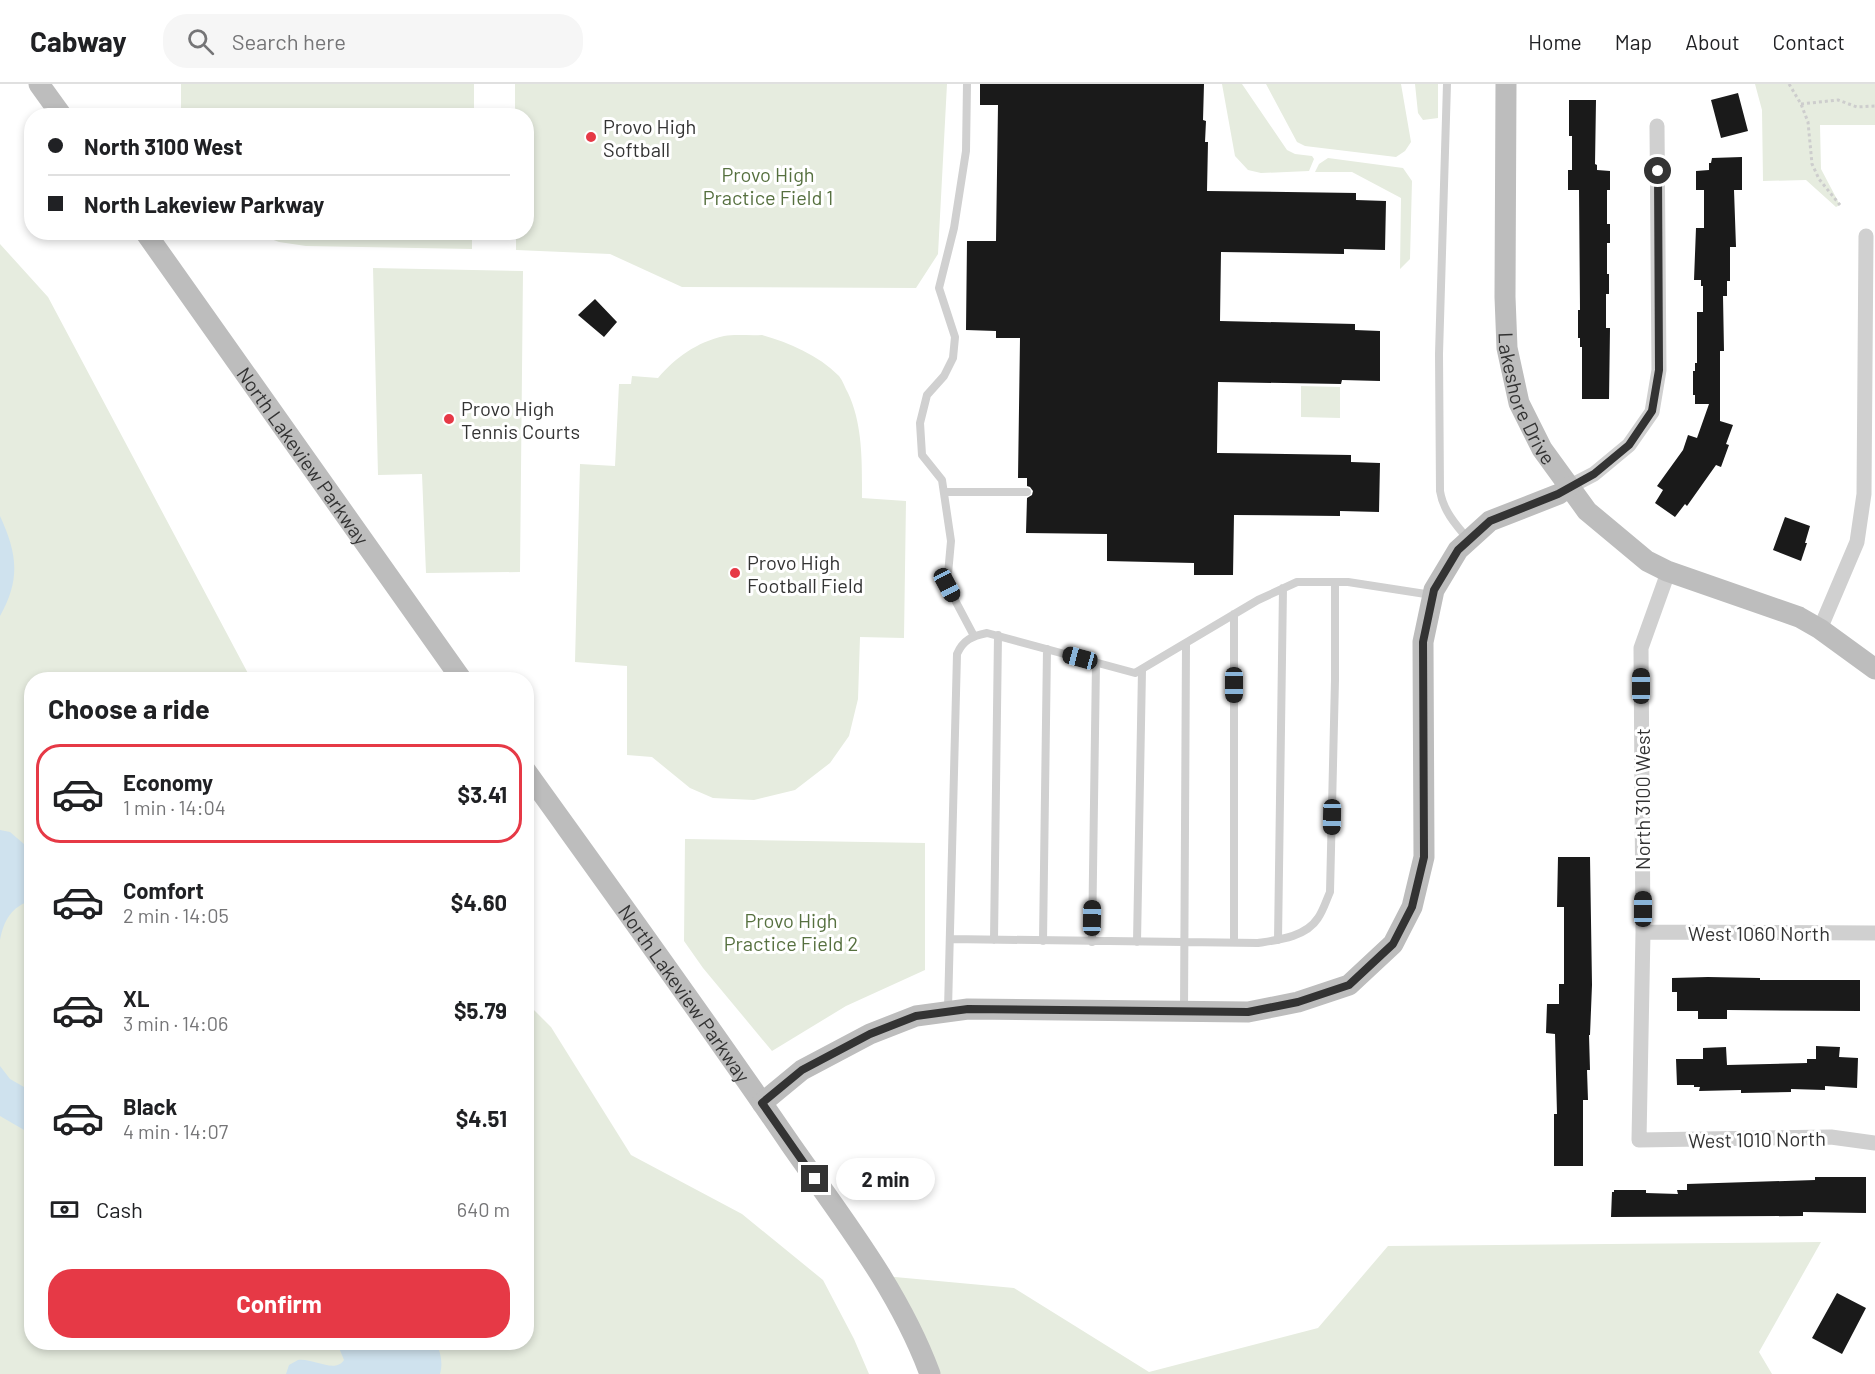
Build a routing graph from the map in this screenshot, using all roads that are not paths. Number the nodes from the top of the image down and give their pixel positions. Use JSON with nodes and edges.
{"nodes":[{"id":1,"x":39,"y":84,"type":"edge"},
{"id":2,"x":967,"y":84,"type":"edge"},
{"id":3,"x":1447,"y":84,"type":"edge"},
{"id":4,"x":1506,"y":84,"type":"edge"},
{"id":5,"x":56,"y":108,"type":"edge"},
{"id":6,"x":1657,"y":126,"type":"dead end"},
{"id":7,"x":1866,"y":236,"type":"dead end"},
{"id":8,"x":151,"y":240,"type":"edge"},
{"id":9,"x":1569,"y":487,"type":"junction"},
{"id":10,"x":944,"y":492,"type":"junction"},
{"id":11,"x":1027,"y":492,"type":"dead end"},
{"id":12,"x":1469,"y":540,"type":"junction"},
{"id":13,"x":1667,"y":571,"type":"junction"},
{"id":14,"x":1335,"y":582,"type":"junction"},
{"id":15,"x":1283,"y":588,"type":"junction"},
{"id":16,"x":1433,"y":595,"type":"junction"},
{"id":17,"x":1234,"y":614,"type":"junction"},
{"id":18,"x":1820,"y":629,"type":"junction"},
{"id":19,"x":998,"y":635,"type":"junction"},
{"id":20,"x":974,"y":636,"type":"junction"},
{"id":21,"x":1186,"y":644,"type":"junction"},
{"id":22,"x":1047,"y":649,"type":"junction"},
{"id":23,"x":1096,"y":663,"type":"junction"},
{"id":24,"x":1875,"y":669,"type":"edge"},
{"id":25,"x":1142,"y":670,"type":"junction"},
{"id":26,"x":456,"y":672,"type":"edge"},
{"id":27,"x":534,"y":782,"type":"edge"},
{"id":28,"x":1643,"y":932,"type":"junction"},
{"id":29,"x":1875,"y":933,"type":"edge"},
{"id":30,"x":950,"y":939,"type":"junction"},
{"id":31,"x":994,"y":940,"type":"junction"},
{"id":32,"x":1278,"y":940,"type":"junction"},
{"id":33,"x":1043,"y":941,"type":"junction"},
{"id":34,"x":1092,"y":942,"type":"junction"},
{"id":35,"x":1137,"y":942,"type":"junction"},
{"id":36,"x":1185,"y":942,"type":"junction"},
{"id":37,"x":1234,"y":942,"type":"junction"},
{"id":38,"x":1184,"y":1011,"type":"junction"},
{"id":39,"x":948,"y":1012,"type":"junction"},
{"id":40,"x":762,"y":1103,"type":"junction"},
{"id":41,"x":1639,"y":1140,"type":"joint"},
{"id":42,"x":1875,"y":1143,"type":"edge"},
{"id":43,"x":930,"y":1374,"type":"edge"}],
"edges":[{"from":1,"to":5,"type":"street"},
{"from":2,"to":10,"type":"lane"},
{"from":3,"to":12,"type":"lane"},
{"from":4,"to":9,"type":"street","name":"Lakeshore Drive"},
{"from":6,"to":9,"type":"street"},
{"from":7,"to":18,"type":"street"},
{"from":8,"to":26,"type":"street","name":"North Lakeview Parkway"},
{"from":9,"to":12,"type":"street"},
{"from":9,"to":13,"type":"street","name":"Lakeshore Drive"},
{"from":10,"to":11,"type":"lane"},
{"from":10,"to":20,"type":"lane"},
{"from":12,"to":16,"type":"street"},
{"from":13,"to":18,"type":"street","name":"Lakeshore Drive"},
{"from":13,"to":28,"type":"street","name":"North 3100 West"},
{"from":14,"to":15,"type":"lane"},
{"from":14,"to":16,"type":"lane"},
{"from":14,"to":32,"type":"lane"},
{"from":15,"to":17,"type":"lane"},
{"from":15,"to":32,"type":"lane"},
{"from":16,"to":38,"type":"street"},
{"from":17,"to":21,"type":"lane"},
{"from":17,"to":37,"type":"lane"},
{"from":18,"to":24,"type":"street","name":"Lakeshore Drive"},
{"from":19,"to":20,"type":"lane"},
{"from":19,"to":22,"type":"lane"},
{"from":19,"to":31,"type":"lane"},
{"from":20,"to":30,"type":"lane"},
{"from":21,"to":25,"type":"lane"},
{"from":21,"to":36,"type":"lane"},
{"from":22,"to":23,"type":"lane"},
{"from":22,"to":33,"type":"lane"},
{"from":23,"to":25,"type":"lane"},
{"from":23,"to":34,"type":"lane"},
{"from":25,"to":35,"type":"lane"},
{"from":27,"to":40,"type":"street","name":"North Lakeview Parkway"},
{"from":28,"to":29,"type":"street","name":"West 1060 North"},
{"from":28,"to":41,"type":"street","name":"North 3100 West"},
{"from":30,"to":31,"type":"lane"},
{"from":30,"to":39,"type":"lane"},
{"from":31,"to":33,"type":"lane"},
{"from":32,"to":37,"type":"lane"},
{"from":33,"to":34,"type":"lane"},
{"from":34,"to":35,"type":"lane"},
{"from":35,"to":36,"type":"lane"},
{"from":36,"to":37,"type":"lane"},
{"from":36,"to":38,"type":"lane"},
{"from":38,"to":39,"type":"street"},
{"from":39,"to":40,"type":"street"},
{"from":40,"to":43,"type":"street","name":"North Lakeview Parkway"},
{"from":41,"to":42,"type":"street","name":"West 1010 North"}]}
